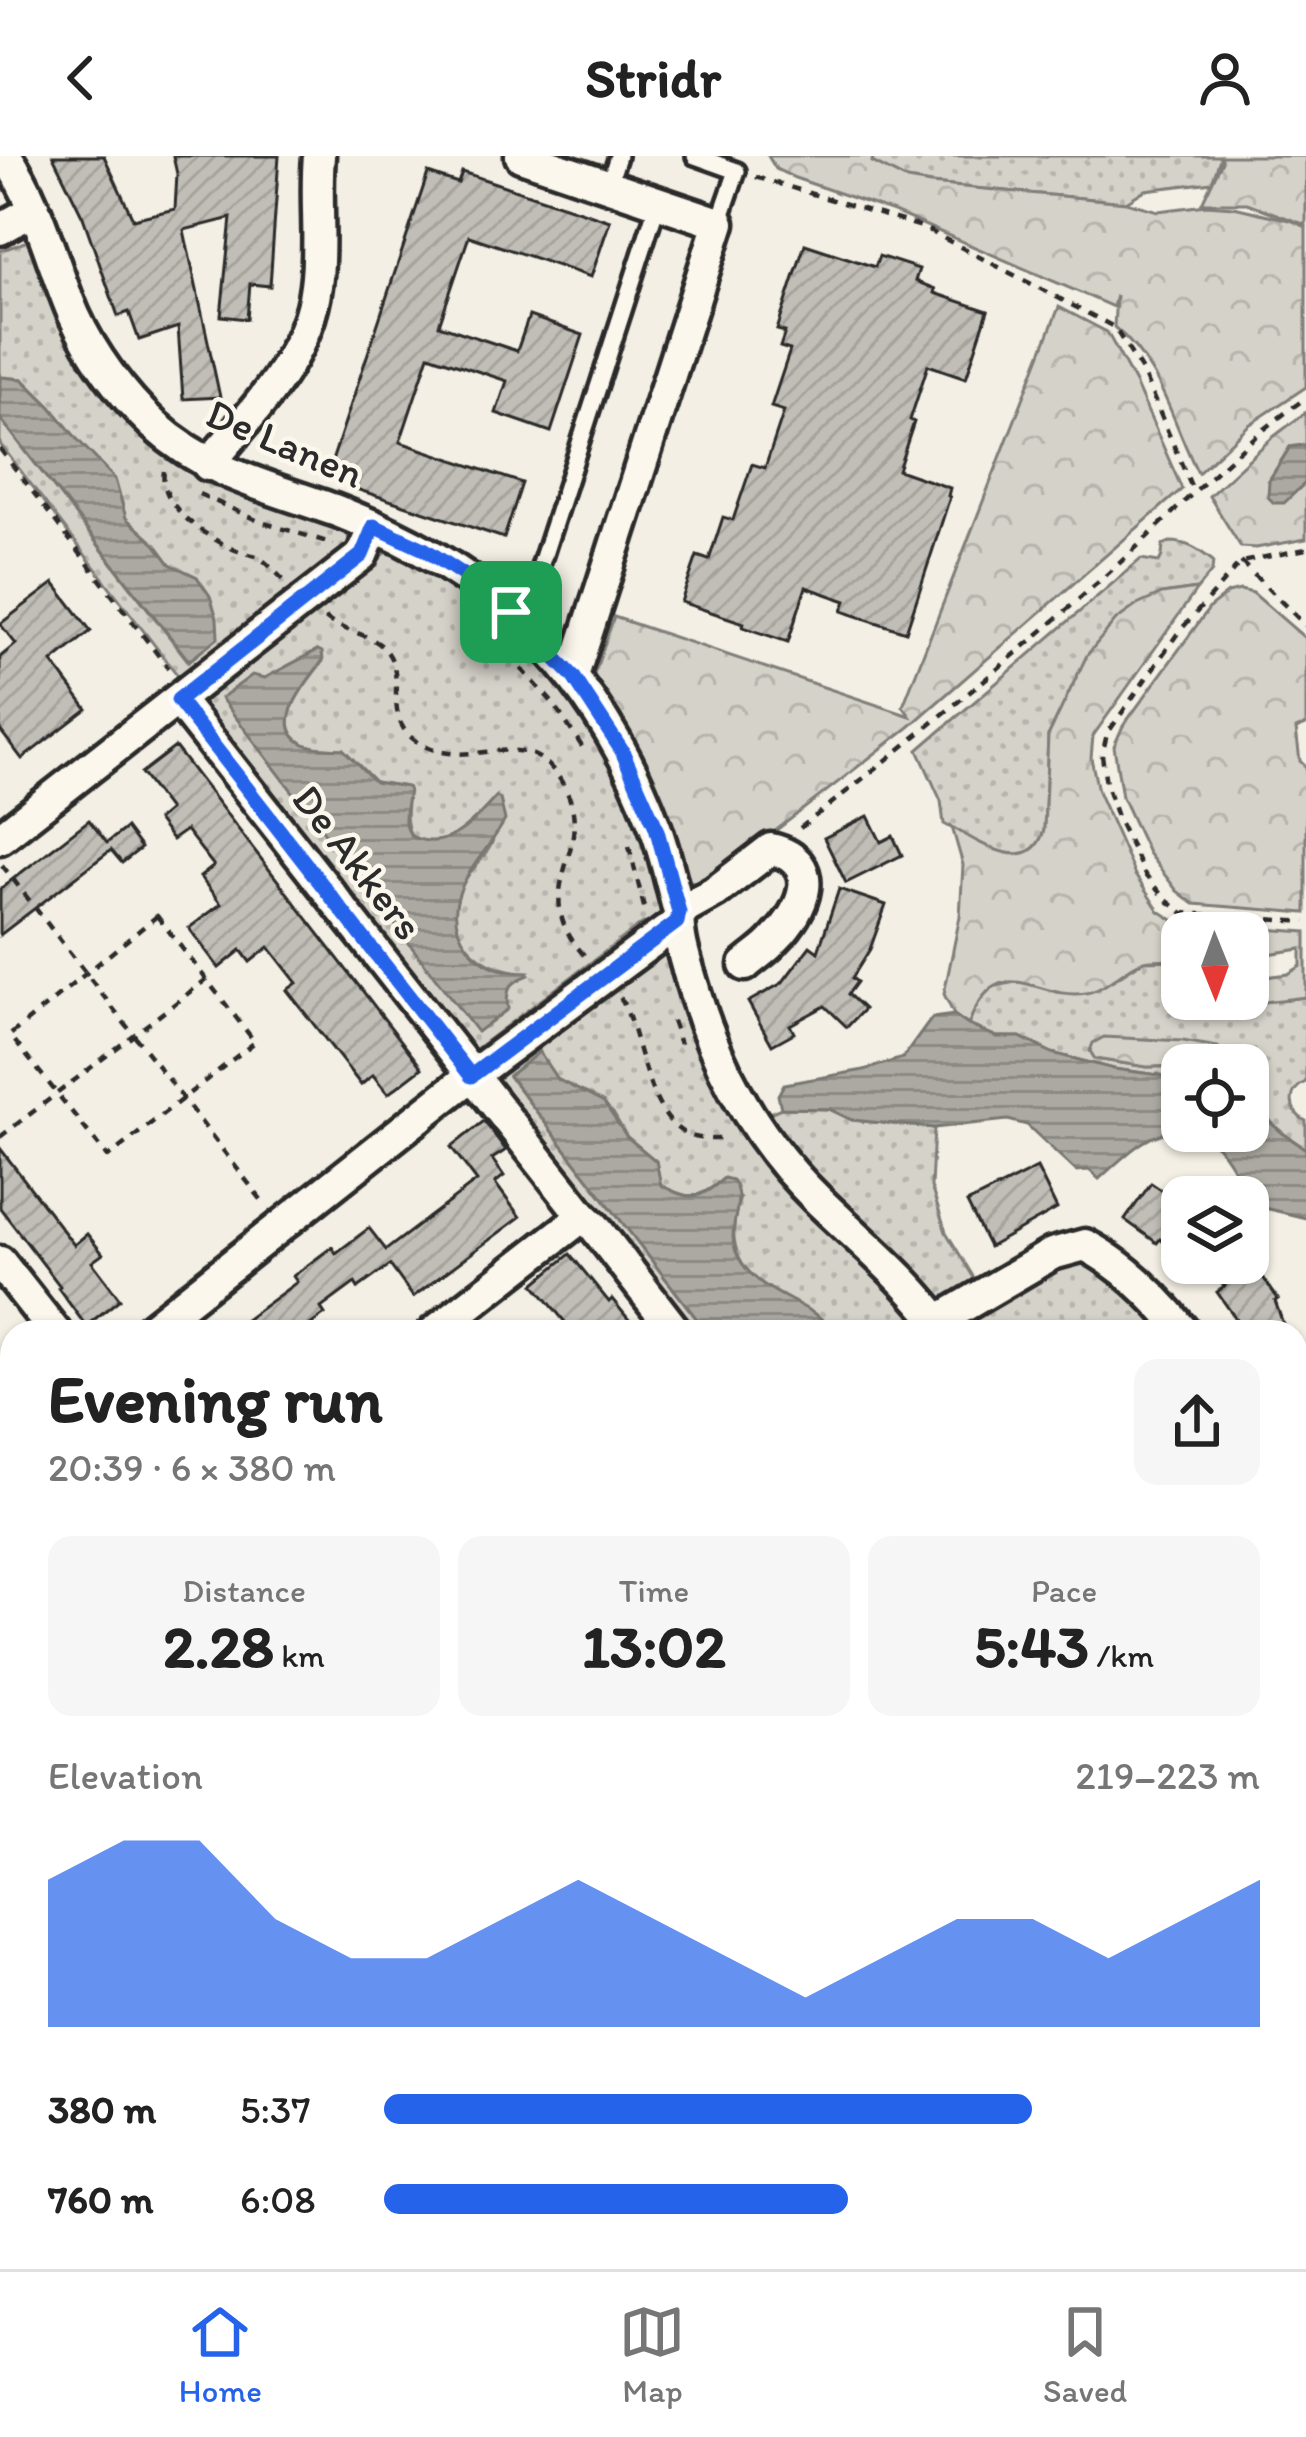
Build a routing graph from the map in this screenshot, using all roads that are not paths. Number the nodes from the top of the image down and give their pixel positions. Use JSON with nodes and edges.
{"nodes":[{"id":1,"x":6,"y":156,"type":"edge"},
{"id":2,"x":319,"y":156,"type":"edge"},
{"id":3,"x":521,"y":156,"type":"edge"},
{"id":4,"x":695,"y":156,"type":"edge"},
{"id":5,"x":613,"y":170,"type":"edge"},
{"id":6,"x":658,"y":202,"type":"junction"},
{"id":7,"x":34,"y":210,"type":"junction"},
{"id":8,"x":719,"y":223,"type":"junction"},
{"id":9,"x":0,"y":229,"type":"edge"},
{"id":10,"x":201,"y":478,"type":"junction"},
{"id":11,"x":368,"y":541,"type":"junction"},
{"id":12,"x":511,"y":612,"type":"junction"},
{"id":13,"x":573,"y":676,"type":"junction"},
{"id":14,"x":183,"y":696,"type":"junction"},
{"id":15,"x":0,"y":838,"type":"edge"},
{"id":16,"x":678,"y":917,"type":"junction"},
{"id":17,"x":746,"y":965,"type":"dead end"},
{"id":18,"x":471,"y":1076,"type":"junction"},
{"id":19,"x":583,"y":1216,"type":"junction"},
{"id":20,"x":0,"y":1262,"type":"edge"},
{"id":21,"x":46,"y":1320,"type":"edge"},
{"id":22,"x":162,"y":1320,"type":"edge"},
{"id":23,"x":449,"y":1320,"type":"edge"},
{"id":24,"x":667,"y":1320,"type":"edge"},
{"id":25,"x":937,"y":1320,"type":"edge"},
{"id":26,"x":951,"y":1320,"type":"edge"},
{"id":27,"x":1174,"y":1320,"type":"edge"}],
"edges":[{"from":1,"to":7,"type":"street","name":"De Lanen"},
{"from":2,"to":10,"type":"street"},
{"from":3,"to":5,"type":"street"},
{"from":4,"to":8,"type":"lane"},
{"from":5,"to":6,"type":"street"},
{"from":6,"to":8,"type":"street"},
{"from":6,"to":12,"type":"lane"},
{"from":7,"to":9,"type":"street"},
{"from":7,"to":10,"type":"street","name":"De Lanen"},
{"from":8,"to":13,"type":"street"},
{"from":10,"to":11,"type":"street","name":"De Lanen"},
{"from":11,"to":12,"type":"street","name":"De Lanen"},
{"from":11,"to":14,"type":"street"},
{"from":12,"to":13,"type":"street","name":"De Lanen"},
{"from":13,"to":16,"type":"street","name":"De Lanen"},
{"from":14,"to":15,"type":"street"},
{"from":14,"to":18,"type":"street","name":"De Akkers"},
{"from":16,"to":17,"type":"street"},
{"from":16,"to":18,"type":"street"},
{"from":16,"to":25,"type":"street","name":"De Lanen"},
{"from":18,"to":19,"type":"street","name":"De Akkers"},
{"from":18,"to":22,"type":"street"},
{"from":19,"to":23,"type":"street"},
{"from":19,"to":24,"type":"street","name":"De Akkers"},
{"from":20,"to":21,"type":"street"},
{"from":26,"to":27,"type":"street","name":"De Lanen"}]}
